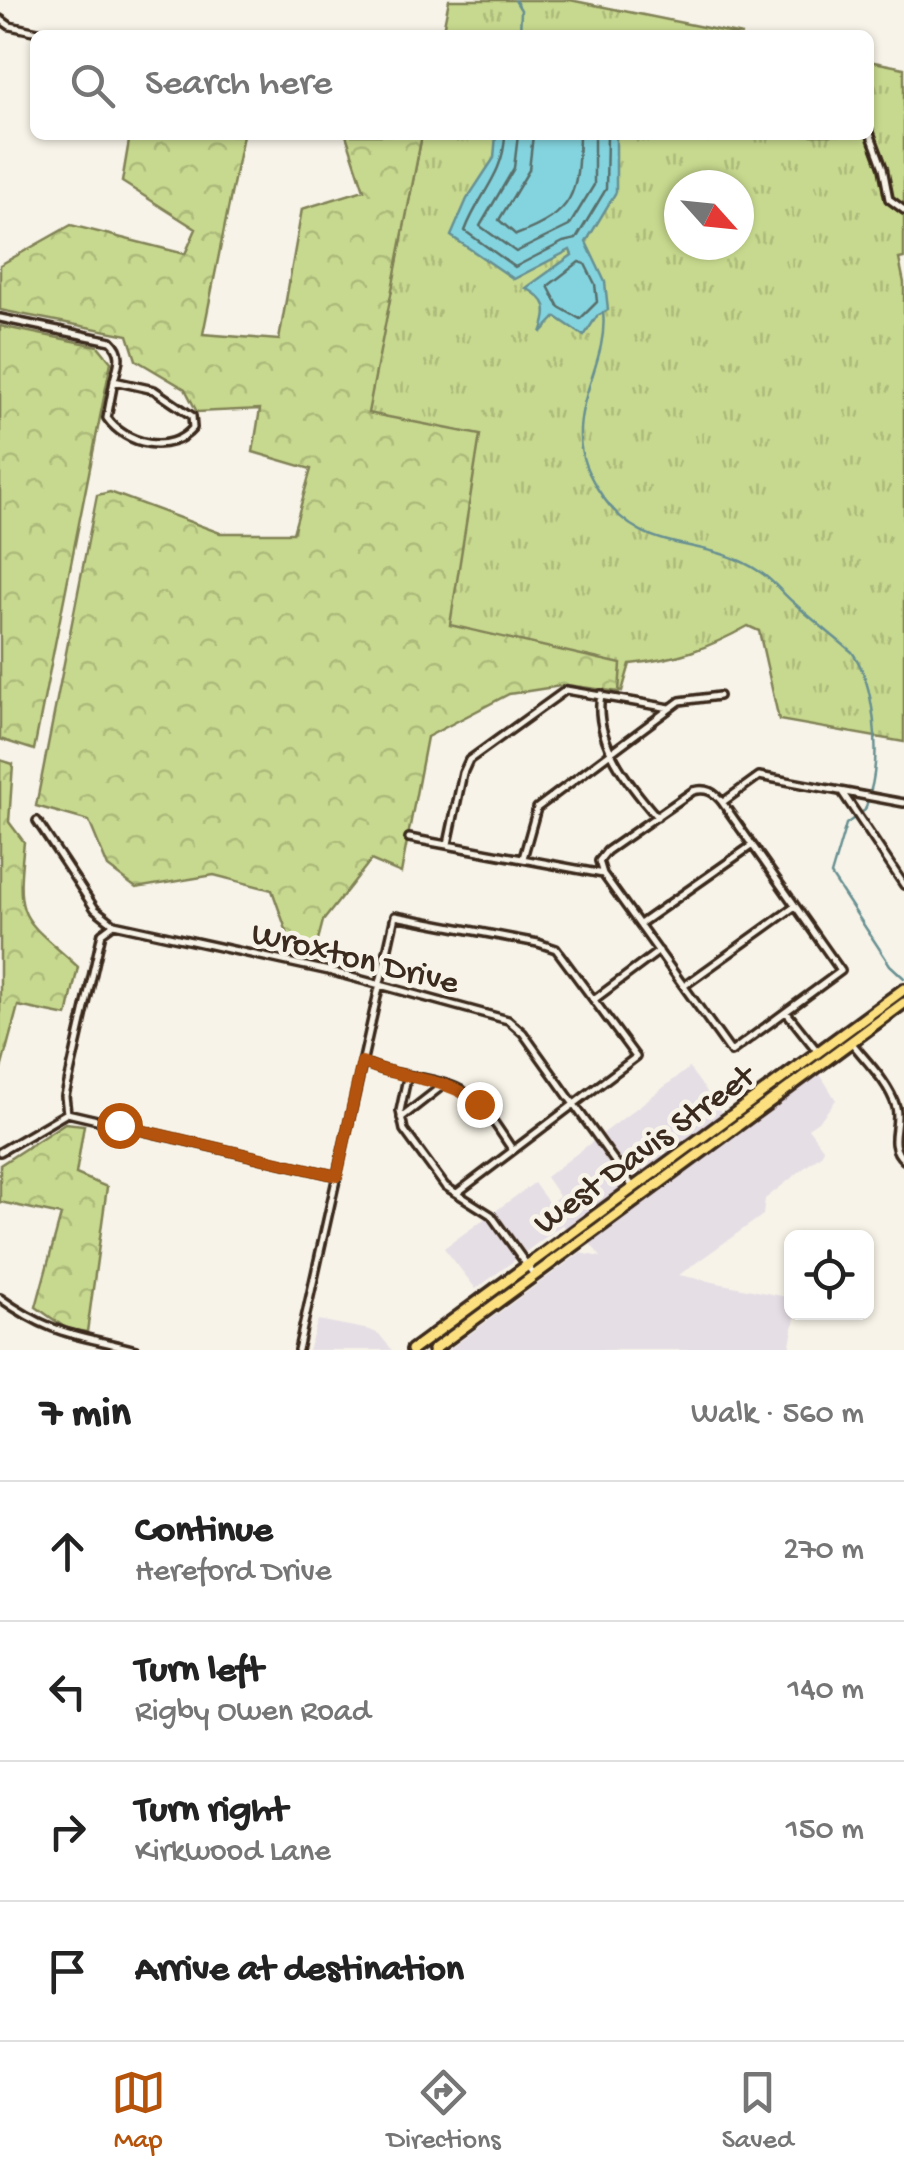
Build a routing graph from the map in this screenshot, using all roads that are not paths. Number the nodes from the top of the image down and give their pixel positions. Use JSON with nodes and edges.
{"nodes":[{"id":1,"x":0,"y":19,"type":"edge"},
{"id":2,"x":30,"y":30,"type":"edge"},
{"id":3,"x":873,"y":140,"type":"edge"},
{"id":4,"x":904,"y":210,"type":"edge"},
{"id":5,"x":0,"y":318,"type":"edge"},
{"id":6,"x":114,"y":381,"type":"junction"},
{"id":7,"x":602,"y":694,"type":"junction"},
{"id":8,"x":719,"y":696,"type":"dead end"},
{"id":9,"x":670,"y":708,"type":"junction"},
{"id":10,"x":610,"y":753,"type":"junction"},
{"id":11,"x":842,"y":791,"type":"junction"},
{"id":12,"x":722,"y":802,"type":"junction"},
{"id":13,"x":904,"y":803,"type":"edge"},
{"id":14,"x":657,"y":817,"type":"junction"},
{"id":15,"x":37,"y":821,"type":"dead end"},
{"id":16,"x":409,"y":838,"type":"dead end"},
{"id":17,"x":448,"y":844,"type":"junction"},
{"id":18,"x":751,"y":846,"type":"junction"},
{"id":19,"x":523,"y":858,"type":"junction"},
{"id":20,"x":604,"y":874,"type":"junction"},
{"id":21,"x":904,"y":885,"type":"edge"},
{"id":22,"x":794,"y":907,"type":"junction"},
{"id":23,"x":114,"y":924,"type":"junction"},
{"id":24,"x":640,"y":924,"type":"junction"},
{"id":25,"x":659,"y":951,"type":"junction"},
{"id":26,"x":379,"y":984,"type":"junction"},
{"id":27,"x":684,"y":986,"type":"junction"},
{"id":28,"x":904,"y":989,"type":"edge"},
{"id":29,"x":595,"y":999,"type":"junction"},
{"id":30,"x":890,"y":999,"type":"junction"},
{"id":31,"x":904,"y":1003,"type":"edge"},
{"id":32,"x":787,"y":1012,"type":"junction"},
{"id":33,"x":852,"y":1042,"type":"junction"},
{"id":34,"x":818,"y":1052,"type":"junction"},
{"id":35,"x":362,"y":1062,"type":"junction"},
{"id":36,"x":407,"y":1078,"type":"junction"},
{"id":37,"x":443,"y":1085,"type":"junction"},
{"id":38,"x":780,"y":1094,"type":"junction"},
{"id":39,"x":756,"y":1098,"type":"junction"},
{"id":40,"x":574,"y":1104,"type":"junction"},
{"id":41,"x":67,"y":1113,"type":"junction"},
{"id":42,"x":401,"y":1118,"type":"junction"},
{"id":43,"x":716,"y":1141,"type":"junction"},
{"id":44,"x":512,"y":1149,"type":"junction"},
{"id":45,"x":0,"y":1152,"type":"edge"},
{"id":46,"x":904,"y":1160,"type":"edge"},
{"id":47,"x":665,"y":1164,"type":"junction"},
{"id":48,"x":337,"y":1176,"type":"junction"},
{"id":49,"x":633,"y":1186,"type":"junction"},
{"id":50,"x":457,"y":1193,"type":"junction"},
{"id":51,"x":610,"y":1219,"type":"junction"},
{"id":52,"x":528,"y":1265,"type":"junction"},
{"id":53,"x":534,"y":1275,"type":"junction"},
{"id":54,"x":0,"y":1298,"type":"edge"},
{"id":55,"x":434,"y":1334,"type":"junction"},
{"id":56,"x":136,"y":1350,"type":"edge"},
{"id":57,"x":298,"y":1350,"type":"edge"},
{"id":58,"x":412,"y":1350,"type":"edge"},
{"id":59,"x":425,"y":1350,"type":"edge"},
{"id":60,"x":433,"y":1350,"type":"edge"}],
"edges":[{"from":1,"to":2,"type":"street"},
{"from":3,"to":4,"type":"street"},
{"from":5,"to":6,"type":"street"},
{"from":6,"to":6,"type":"street"},
{"from":7,"to":9,"type":"street"},
{"from":7,"to":10,"type":"street"},
{"from":7,"to":17,"type":"street"},
{"from":8,"to":9,"type":"street"},
{"from":9,"to":10,"type":"street"},
{"from":10,"to":14,"type":"street"},
{"from":10,"to":19,"type":"street"},
{"from":11,"to":12,"type":"street"},
{"from":11,"to":13,"type":"street"},
{"from":11,"to":21,"type":"street"},
{"from":12,"to":14,"type":"street"},
{"from":12,"to":18,"type":"street"},
{"from":14,"to":20,"type":"street"},
{"from":15,"to":23,"type":"street"},
{"from":16,"to":17,"type":"street"},
{"from":17,"to":19,"type":"street"},
{"from":18,"to":22,"type":"street"},
{"from":18,"to":24,"type":"street"},
{"from":19,"to":20,"type":"street"},
{"from":20,"to":24,"type":"street"},
{"from":22,"to":27,"type":"street"},
{"from":22,"to":32,"type":"street"},
{"from":23,"to":26,"type":"street","name":"Wroxton Drive"},
{"from":23,"to":41,"type":"street"},
{"from":24,"to":25,"type":"street"},
{"from":25,"to":27,"type":"street"},
{"from":25,"to":29,"type":"street"},
{"from":26,"to":29,"type":"street"},
{"from":26,"to":35,"type":"street"},
{"from":26,"to":40,"type":"street","name":"Wroxton Drive"},
{"from":27,"to":32,"type":"street"},
{"from":28,"to":30,"type":"main road","name":"West Davis Street"},
{"from":29,"to":40,"type":"street"},
{"from":30,"to":33,"type":"main road"},
{"from":30,"to":34,"type":"main road","name":"West Davis Street"},
{"from":31,"to":33,"type":"main road","name":"West Davis Street"},
{"from":32,"to":34,"type":"street"},
{"from":33,"to":38,"type":"main road","name":"West Davis Street"},
{"from":33,"to":46,"type":"street"},
{"from":34,"to":38,"type":"main road"},
{"from":34,"to":39,"type":"main road","name":"West Davis Street"},
{"from":35,"to":36,"type":"street"},
{"from":35,"to":48,"type":"street"},
{"from":36,"to":37,"type":"street"},
{"from":36,"to":42,"type":"street"},
{"from":37,"to":42,"type":"street"},
{"from":37,"to":44,"type":"street"},
{"from":38,"to":43,"type":"main road","name":"West Davis Street"},
{"from":39,"to":43,"type":"main road"},
{"from":39,"to":47,"type":"main road","name":"West Davis Street"},
{"from":40,"to":44,"type":"street"},
{"from":40,"to":49,"type":"street","name":"Wroxton Drive"},
{"from":41,"to":45,"type":"street"},
{"from":41,"to":48,"type":"street"},
{"from":42,"to":50,"type":"street"},
{"from":43,"to":51,"type":"main road","name":"West Davis Street"},
{"from":44,"to":50,"type":"street"},
{"from":47,"to":49,"type":"main road","name":"West Davis Street"},
{"from":47,"to":51,"type":"main road"},
{"from":48,"to":57,"type":"street"},
{"from":49,"to":52,"type":"main road","name":"West Davis Street"},
{"from":50,"to":52,"type":"street"},
{"from":51,"to":53,"type":"main road","name":"West Davis Street"},
{"from":52,"to":53,"type":"street"},
{"from":52,"to":55,"type":"main road","name":"West Davis Street"},
{"from":53,"to":60,"type":"main road","name":"West Davis Street"},
{"from":54,"to":56,"type":"street"},
{"from":55,"to":58,"type":"main road","name":"West Davis Street"},
{"from":55,"to":59,"type":"main road"}]}
